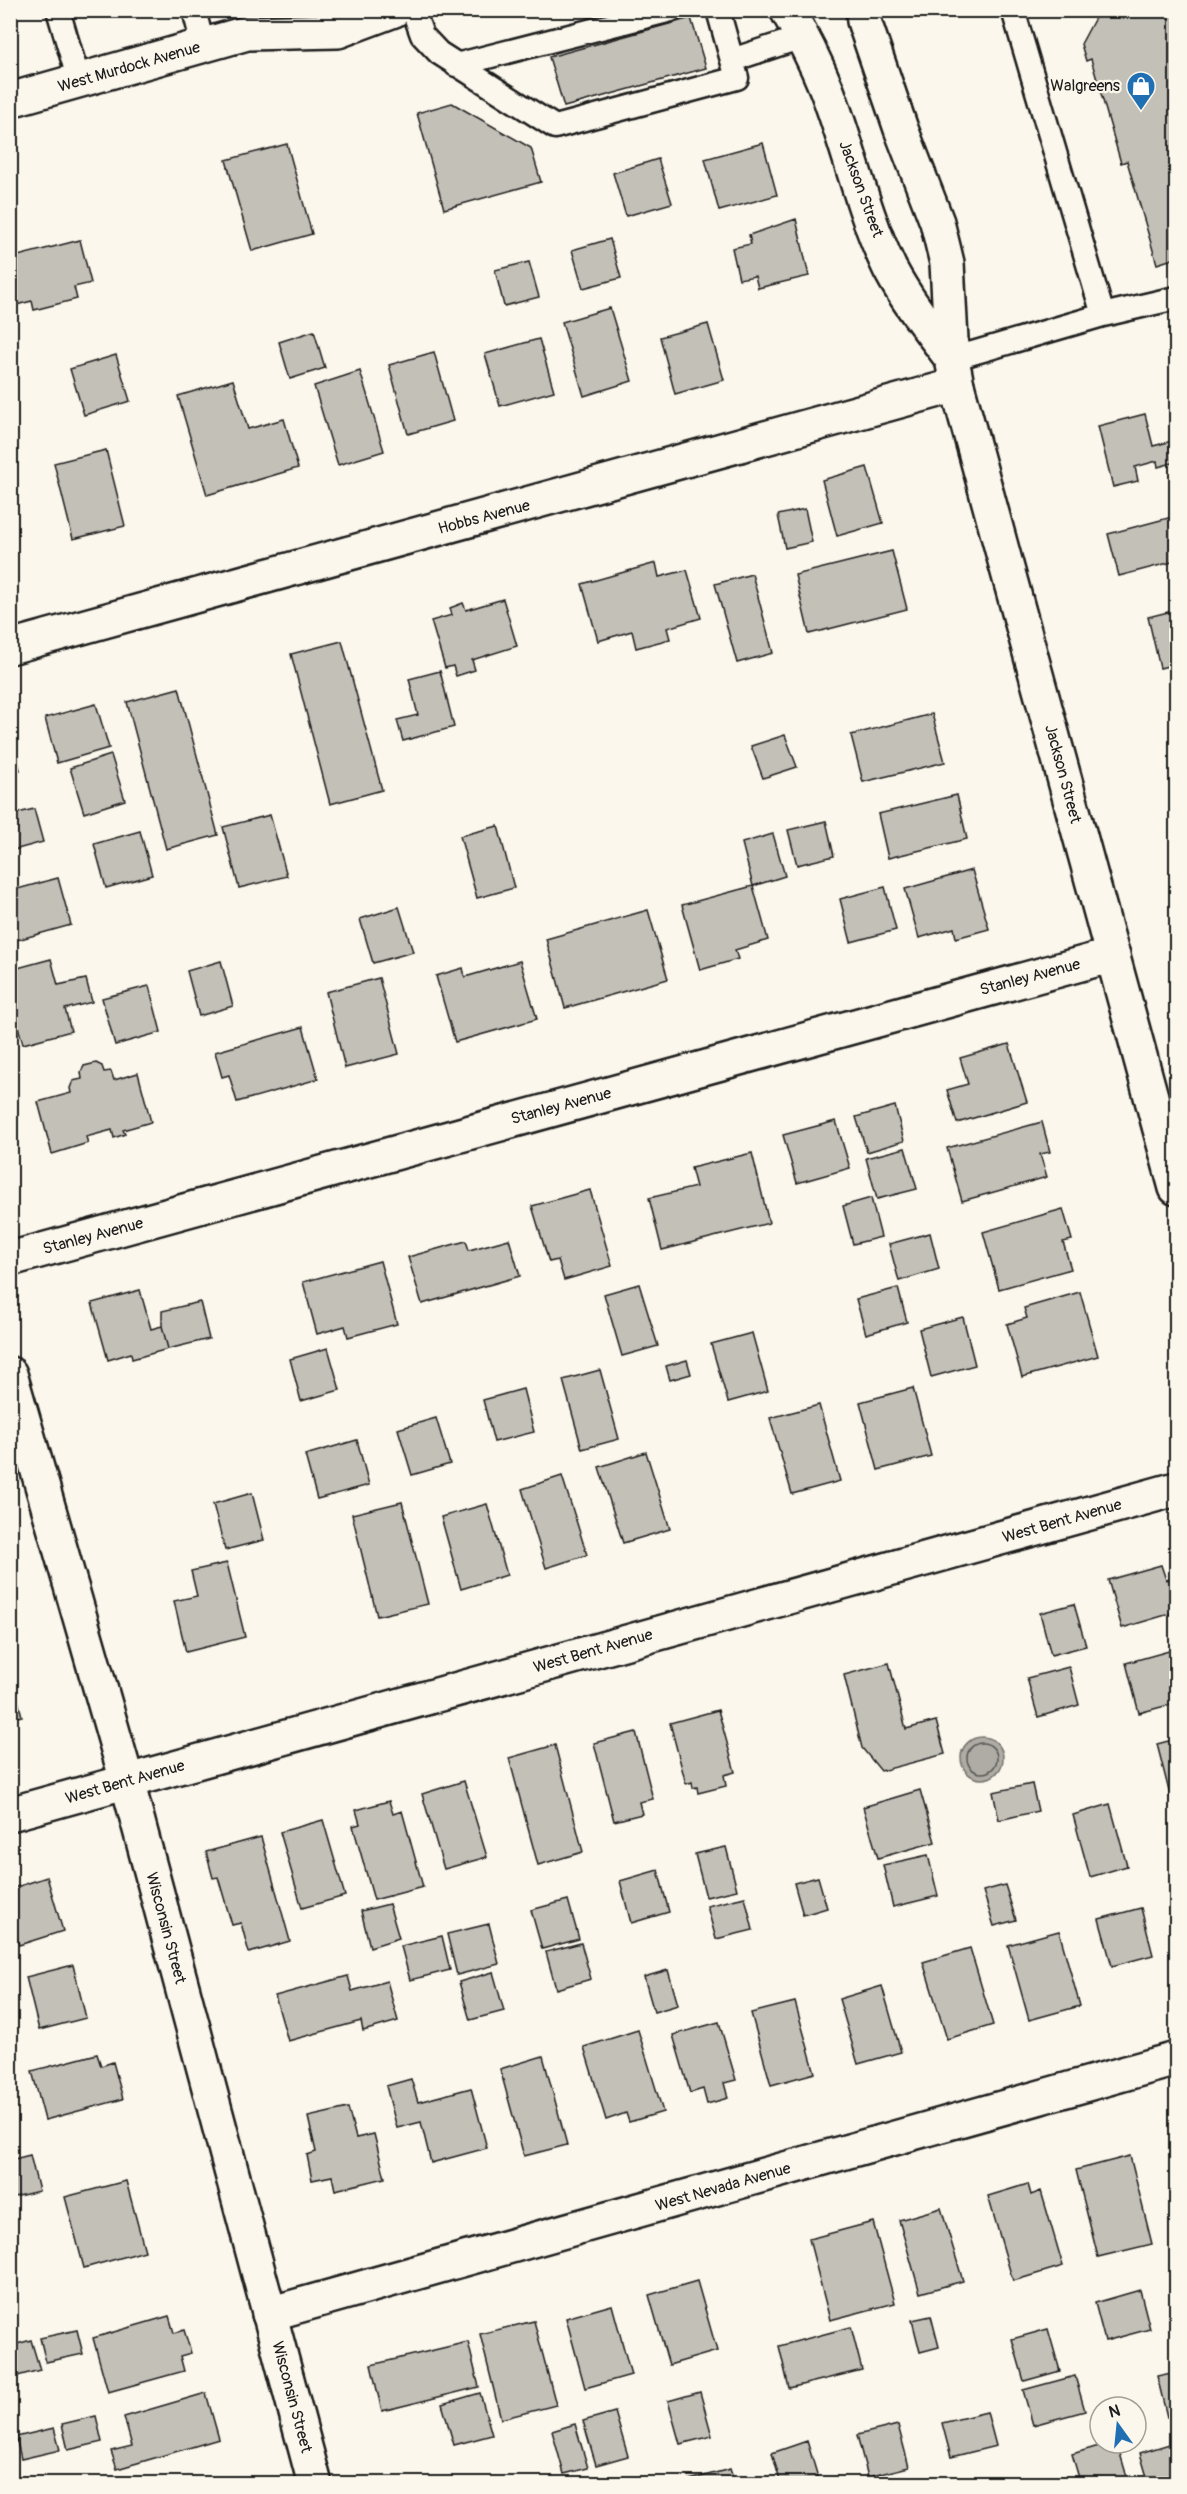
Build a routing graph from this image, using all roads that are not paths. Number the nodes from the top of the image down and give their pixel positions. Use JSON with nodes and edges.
{"nodes":[{"id":1,"x":58,"y":10,"type":"edge"},
{"id":2,"x":194,"y":10,"type":"edge"},
{"id":3,"x":281,"y":10,"type":"edge"},
{"id":4,"x":394,"y":10,"type":"edge"},
{"id":5,"x":412,"y":10,"type":"edge"},
{"id":6,"x":718,"y":10,"type":"edge"},
{"id":7,"x":863,"y":10,"type":"edge"},
{"id":8,"x":1013,"y":10,"type":"edge"},
{"id":9,"x":667,"y":16,"type":"edge"},
{"id":10,"x":795,"y":24,"type":"edge"},
{"id":11,"x":247,"y":33,"type":"junction"},
{"id":12,"x":203,"y":45,"type":"junction"},
{"id":13,"x":732,"y":60,"type":"junction"},
{"id":14,"x":456,"y":65,"type":"junction"},
{"id":15,"x":79,"y":81,"type":"junction"},
{"id":16,"x":10,"y":100,"type":"edge"},
{"id":17,"x":1176,"y":298,"type":"edge"},
{"id":18,"x":1103,"y":315,"type":"junction"},
{"id":19,"x":955,"y":372,"type":"junction"},
{"id":20,"x":10,"y":647,"type":"edge"},
{"id":21,"x":1113,"y":955,"type":"junction"},
{"id":22,"x":1176,"y":1188,"type":"edge"},
{"id":23,"x":10,"y":1259,"type":"edge"},
{"id":24,"x":10,"y":1374,"type":"edge"},
{"id":25,"x":1176,"y":1489,"type":"edge"},
{"id":26,"x":127,"y":1781,"type":"junction"},
{"id":27,"x":10,"y":1814,"type":"edge"},
{"id":28,"x":1176,"y":2059,"type":"edge"},
{"id":29,"x":269,"y":2314,"type":"junction"},
{"id":30,"x":315,"y":2484,"type":"edge"}],
"edges":[{"from":1,"to":15,"type":"lane"},
{"from":2,"to":12,"type":"lane"},
{"from":3,"to":11,"type":"street","name":"West Murdock Avenue"},
{"from":4,"to":11,"type":"street","name":"West Murdock Avenue"},
{"from":5,"to":14,"type":"lane"},
{"from":6,"to":13,"type":"lane"},
{"from":7,"to":19,"type":"street","name":"Jackson Street"},
{"from":8,"to":18,"type":"lane"},
{"from":9,"to":14,"type":"lane"},
{"from":10,"to":13,"type":"lane"},
{"from":10,"to":19,"type":"street","name":"Jackson Street"},
{"from":11,"to":12,"type":"street","name":"West Murdock Avenue"},
{"from":12,"to":15,"type":"street","name":"West Murdock Avenue"},
{"from":13,"to":14,"type":"lane"},
{"from":15,"to":16,"type":"street","name":"West Murdock Avenue"},
{"from":17,"to":18,"type":"lane"},
{"from":18,"to":19,"type":"lane"},
{"from":19,"to":20,"type":"street","name":"Hobbs Avenue"},
{"from":19,"to":21,"type":"street","name":"Jackson Street"},
{"from":21,"to":22,"type":"street","name":"Jackson Street"},
{"from":21,"to":23,"type":"street","name":"Stanley Avenue"},
{"from":24,"to":26,"type":"street","name":"Wisconsin Street"},
{"from":25,"to":26,"type":"street","name":"West Bent Avenue"},
{"from":26,"to":27,"type":"street","name":"West Bent Avenue"},
{"from":26,"to":29,"type":"street","name":"Wisconsin Street"},
{"from":28,"to":29,"type":"street","name":"West Nevada Avenue"},
{"from":29,"to":30,"type":"street","name":"Wisconsin Street"}]}
